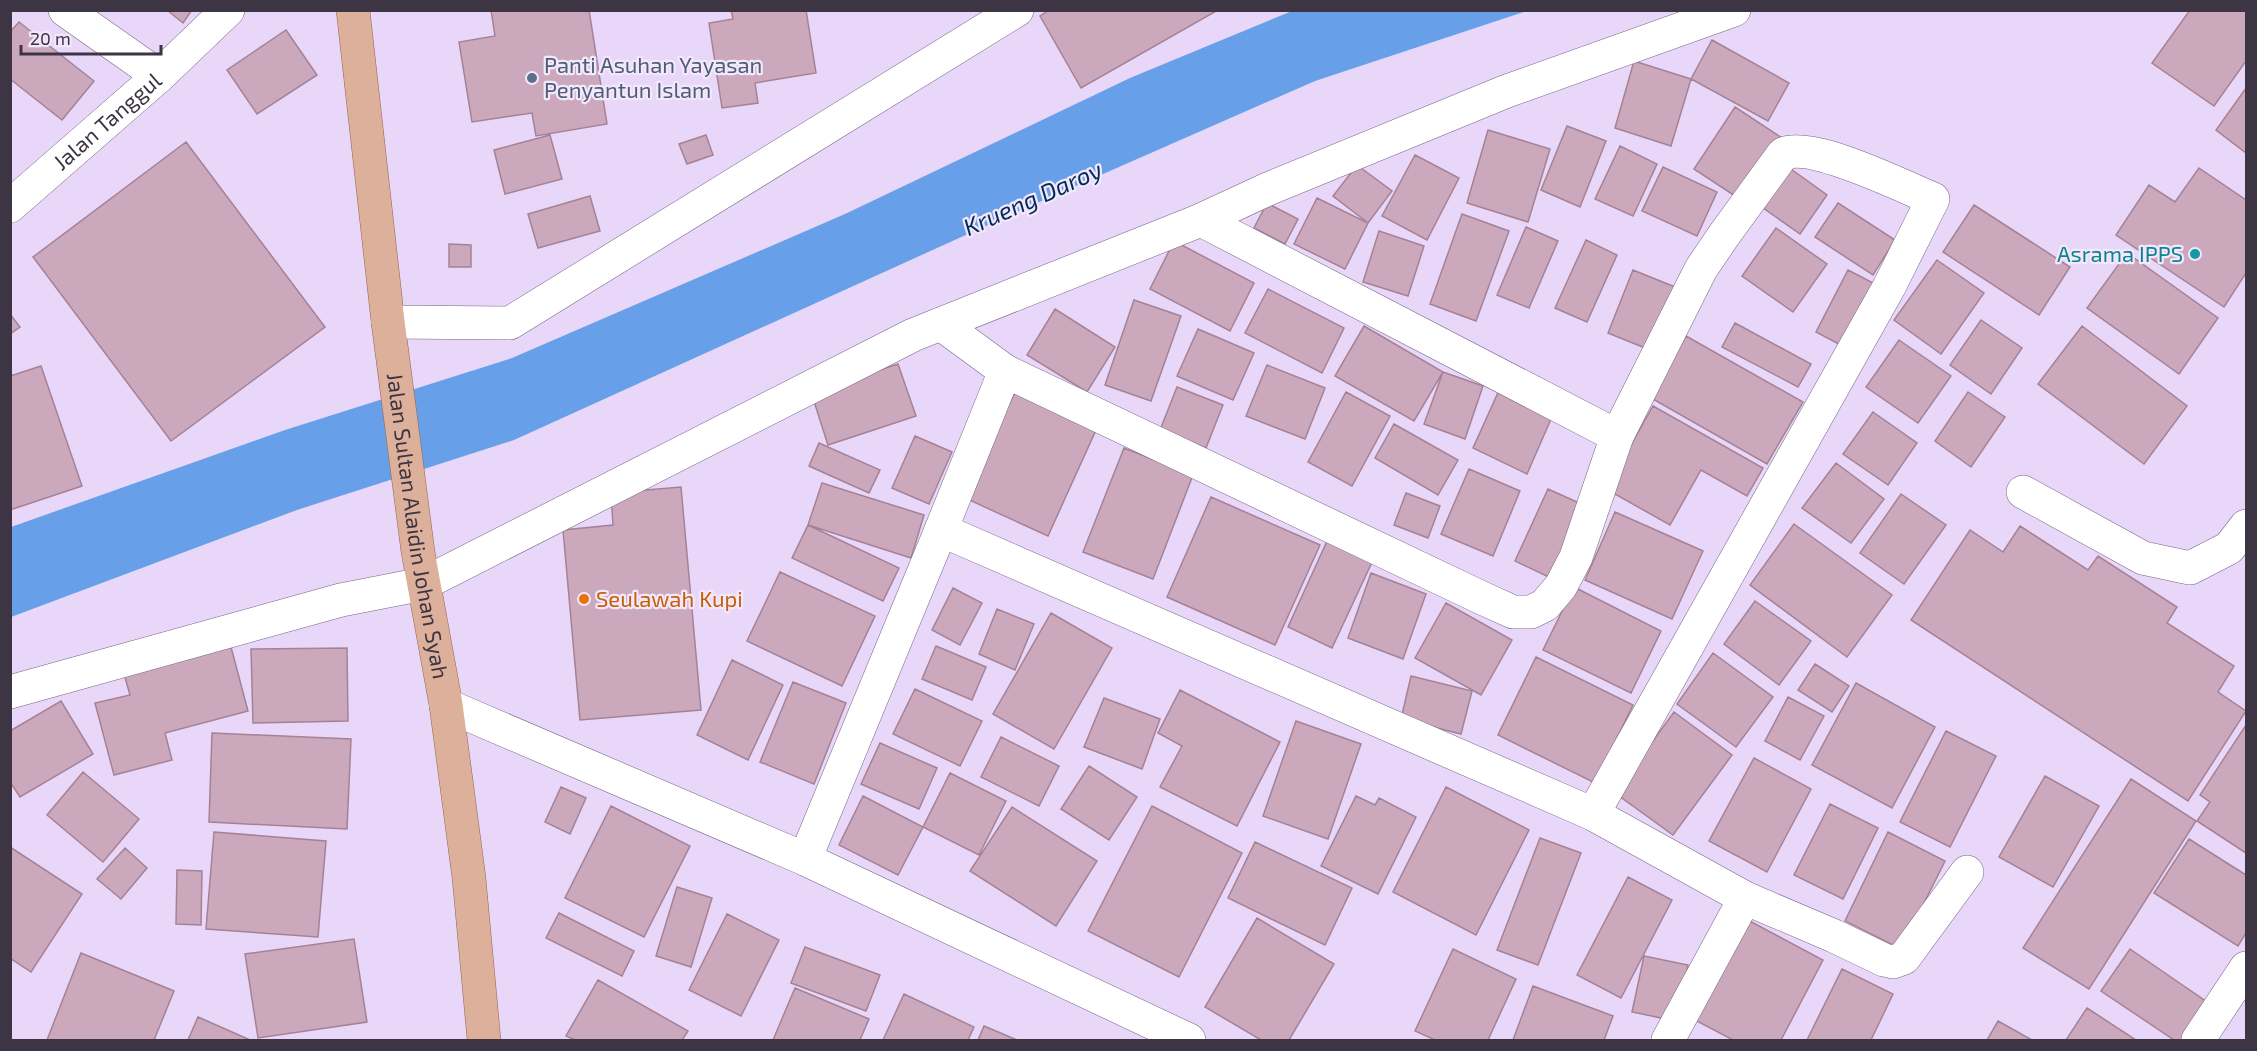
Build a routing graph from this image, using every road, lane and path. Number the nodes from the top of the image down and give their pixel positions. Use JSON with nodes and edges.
{"nodes":[{"id":1,"x":65,"y":10,"type":"edge"},
{"id":2,"x":228,"y":10,"type":"edge"},
{"id":3,"x":353,"y":10,"type":"edge"},
{"id":4,"x":1017,"y":10,"type":"edge"},
{"id":5,"x":1734,"y":10,"type":"edge"},
{"id":6,"x":159,"y":76,"type":"junction"},
{"id":7,"x":10,"y":206,"type":"edge"},
{"id":8,"x":1201,"y":220,"type":"junction"},
{"id":9,"x":388,"y":322,"type":"junction"},
{"id":10,"x":941,"y":324,"type":"junction"},
{"id":11,"x":1005,"y":371,"type":"junction"},
{"id":12,"x":1617,"y":436,"type":"junction"},
{"id":13,"x":2023,"y":492,"type":"dead end"},
{"id":14,"x":2247,"y":526,"type":"edge"},
{"id":15,"x":941,"y":530,"type":"junction"},
{"id":16,"x":423,"y":584,"type":"junction"},
{"id":17,"x":10,"y":693,"type":"edge"},
{"id":18,"x":446,"y":705,"type":"junction"},
{"id":19,"x":1593,"y":814,"type":"junction"},
{"id":20,"x":805,"y":859,"type":"junction"},
{"id":21,"x":1967,"y":872,"type":"dead end"},
{"id":22,"x":1744,"y":898,"type":"junction"},
{"id":23,"x":2247,"y":968,"type":"edge"},
{"id":24,"x":484,"y":1041,"type":"edge"},
{"id":25,"x":1189,"y":1041,"type":"edge"},
{"id":26,"x":1668,"y":1041,"type":"edge"},
{"id":27,"x":2198,"y":1041,"type":"edge"}],
"edges":[{"from":1,"to":6,"type":"street"},
{"from":2,"to":6,"type":"street","name":"Jalan Tanggul"},
{"from":3,"to":9,"type":"main road","name":"Jalan Sultan Alaidin Johan Syah"},
{"from":4,"to":9,"type":"street"},
{"from":5,"to":8,"type":"street"},
{"from":6,"to":7,"type":"street","name":"Jalan Tanggul"},
{"from":8,"to":10,"type":"street"},
{"from":8,"to":12,"type":"street"},
{"from":9,"to":16,"type":"main road","name":"Jalan Sultan Alaidin Johan Syah"},
{"from":10,"to":11,"type":"street"},
{"from":10,"to":16,"type":"street"},
{"from":11,"to":12,"type":"street"},
{"from":11,"to":15,"type":"street"},
{"from":12,"to":19,"type":"street"},
{"from":13,"to":14,"type":"street"},
{"from":15,"to":19,"type":"street"},
{"from":15,"to":20,"type":"street"},
{"from":16,"to":17,"type":"street"},
{"from":16,"to":18,"type":"main road","name":"Jalan Sultan Alaidin Johan Syah"},
{"from":18,"to":20,"type":"street"},
{"from":18,"to":24,"type":"main road","name":"Jalan Sultan Alaidin Johan Syah"},
{"from":19,"to":22,"type":"street"},
{"from":20,"to":25,"type":"street"},
{"from":21,"to":22,"type":"street"},
{"from":22,"to":26,"type":"street"},
{"from":23,"to":27,"type":"street"}]}
